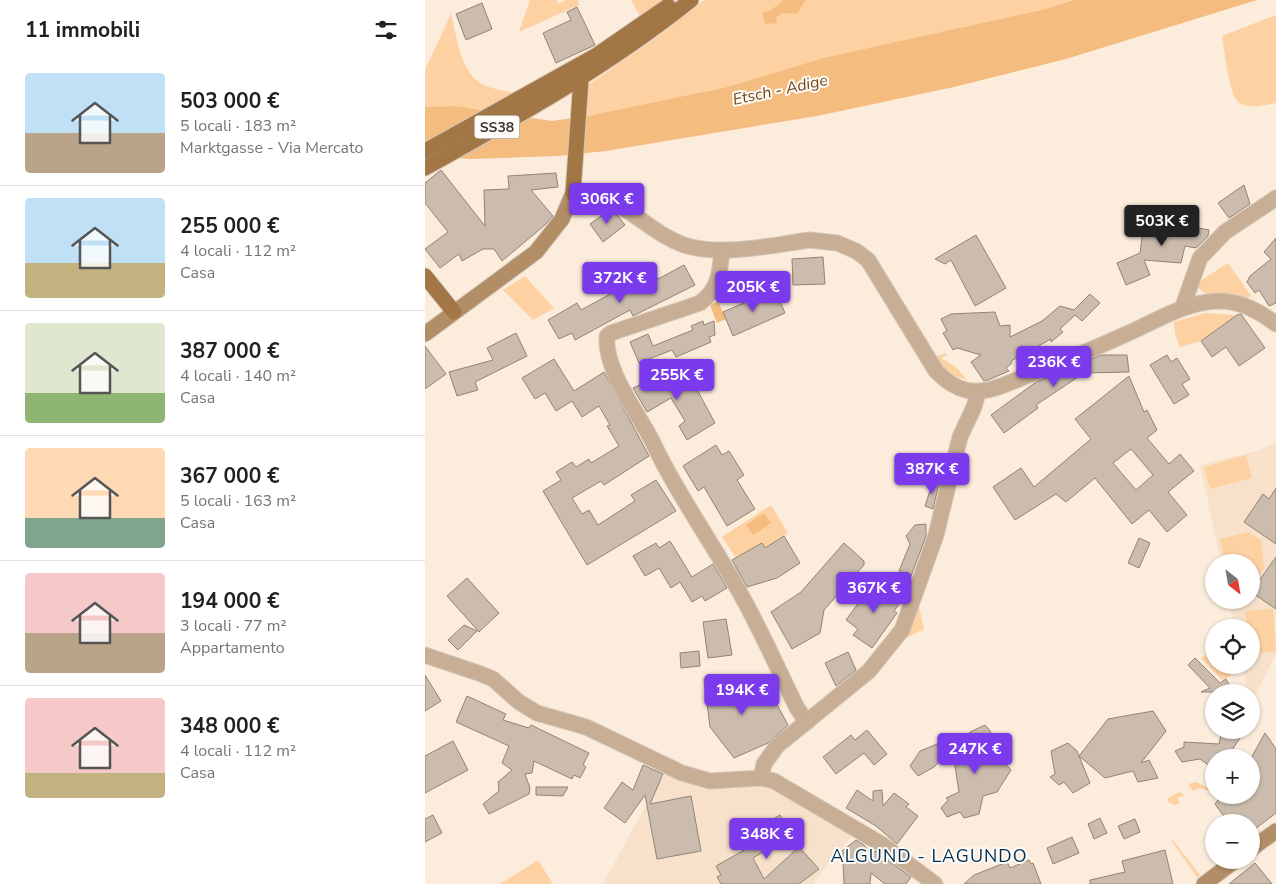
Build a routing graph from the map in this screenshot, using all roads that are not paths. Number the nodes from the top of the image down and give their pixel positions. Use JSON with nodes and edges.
{"nodes":[{"id":1,"x":677,"y":0,"type":"edge"},
{"id":2,"x":691,"y":0,"type":"edge"},
{"id":3,"x":576,"y":85,"type":"junction"},
{"id":4,"x":425,"y":151,"type":"edge"},
{"id":5,"x":425,"y":168,"type":"edge"},
{"id":6,"x":573,"y":193,"type":"junction"},
{"id":7,"x":1276,"y":198,"type":"edge"},
{"id":8,"x":722,"y":250,"type":"junction"},
{"id":9,"x":425,"y":276,"type":"edge"},
{"id":10,"x":1183,"y":306,"type":"junction"},
{"id":11,"x":454,"y":312,"type":"junction"},
{"id":12,"x":1276,"y":324,"type":"edge"},
{"id":13,"x":425,"y":334,"type":"edge"},
{"id":14,"x":978,"y":393,"type":"junction"},
{"id":15,"x":426,"y":656,"type":"edge"},
{"id":16,"x":807,"y":722,"type":"junction"},
{"id":17,"x":761,"y":778,"type":"junction"},
{"id":18,"x":1276,"y":831,"type":"edge"},
{"id":19,"x":1260,"y":843,"type":"edge"},
{"id":20,"x":1224,"y":869,"type":"edge"},
{"id":21,"x":935,"y":884,"type":"edge"},
{"id":22,"x":1205,"y":884,"type":"edge"}],
"edges":[{"from":1,"to":4,"type":"main road","number":"SS38"},
{"from":2,"to":3,"type":"main road","number":"SS38"},
{"from":3,"to":5,"type":"main road","number":"SS38"},
{"from":3,"to":6,"type":"main road"},
{"from":6,"to":8,"type":"street"},
{"from":6,"to":11,"type":"main road"},
{"from":7,"to":10,"type":"street"},
{"from":8,"to":14,"type":"street"},
{"from":8,"to":16,"type":"street"},
{"from":9,"to":11,"type":"main road"},
{"from":10,"to":12,"type":"street"},
{"from":10,"to":14,"type":"street"},
{"from":11,"to":13,"type":"main road"},
{"from":14,"to":16,"type":"street"},
{"from":15,"to":17,"type":"street"},
{"from":16,"to":17,"type":"street"},
{"from":17,"to":21,"type":"street"},
{"from":18,"to":19,"type":"main road"},
{"from":20,"to":22,"type":"main road"}]}
